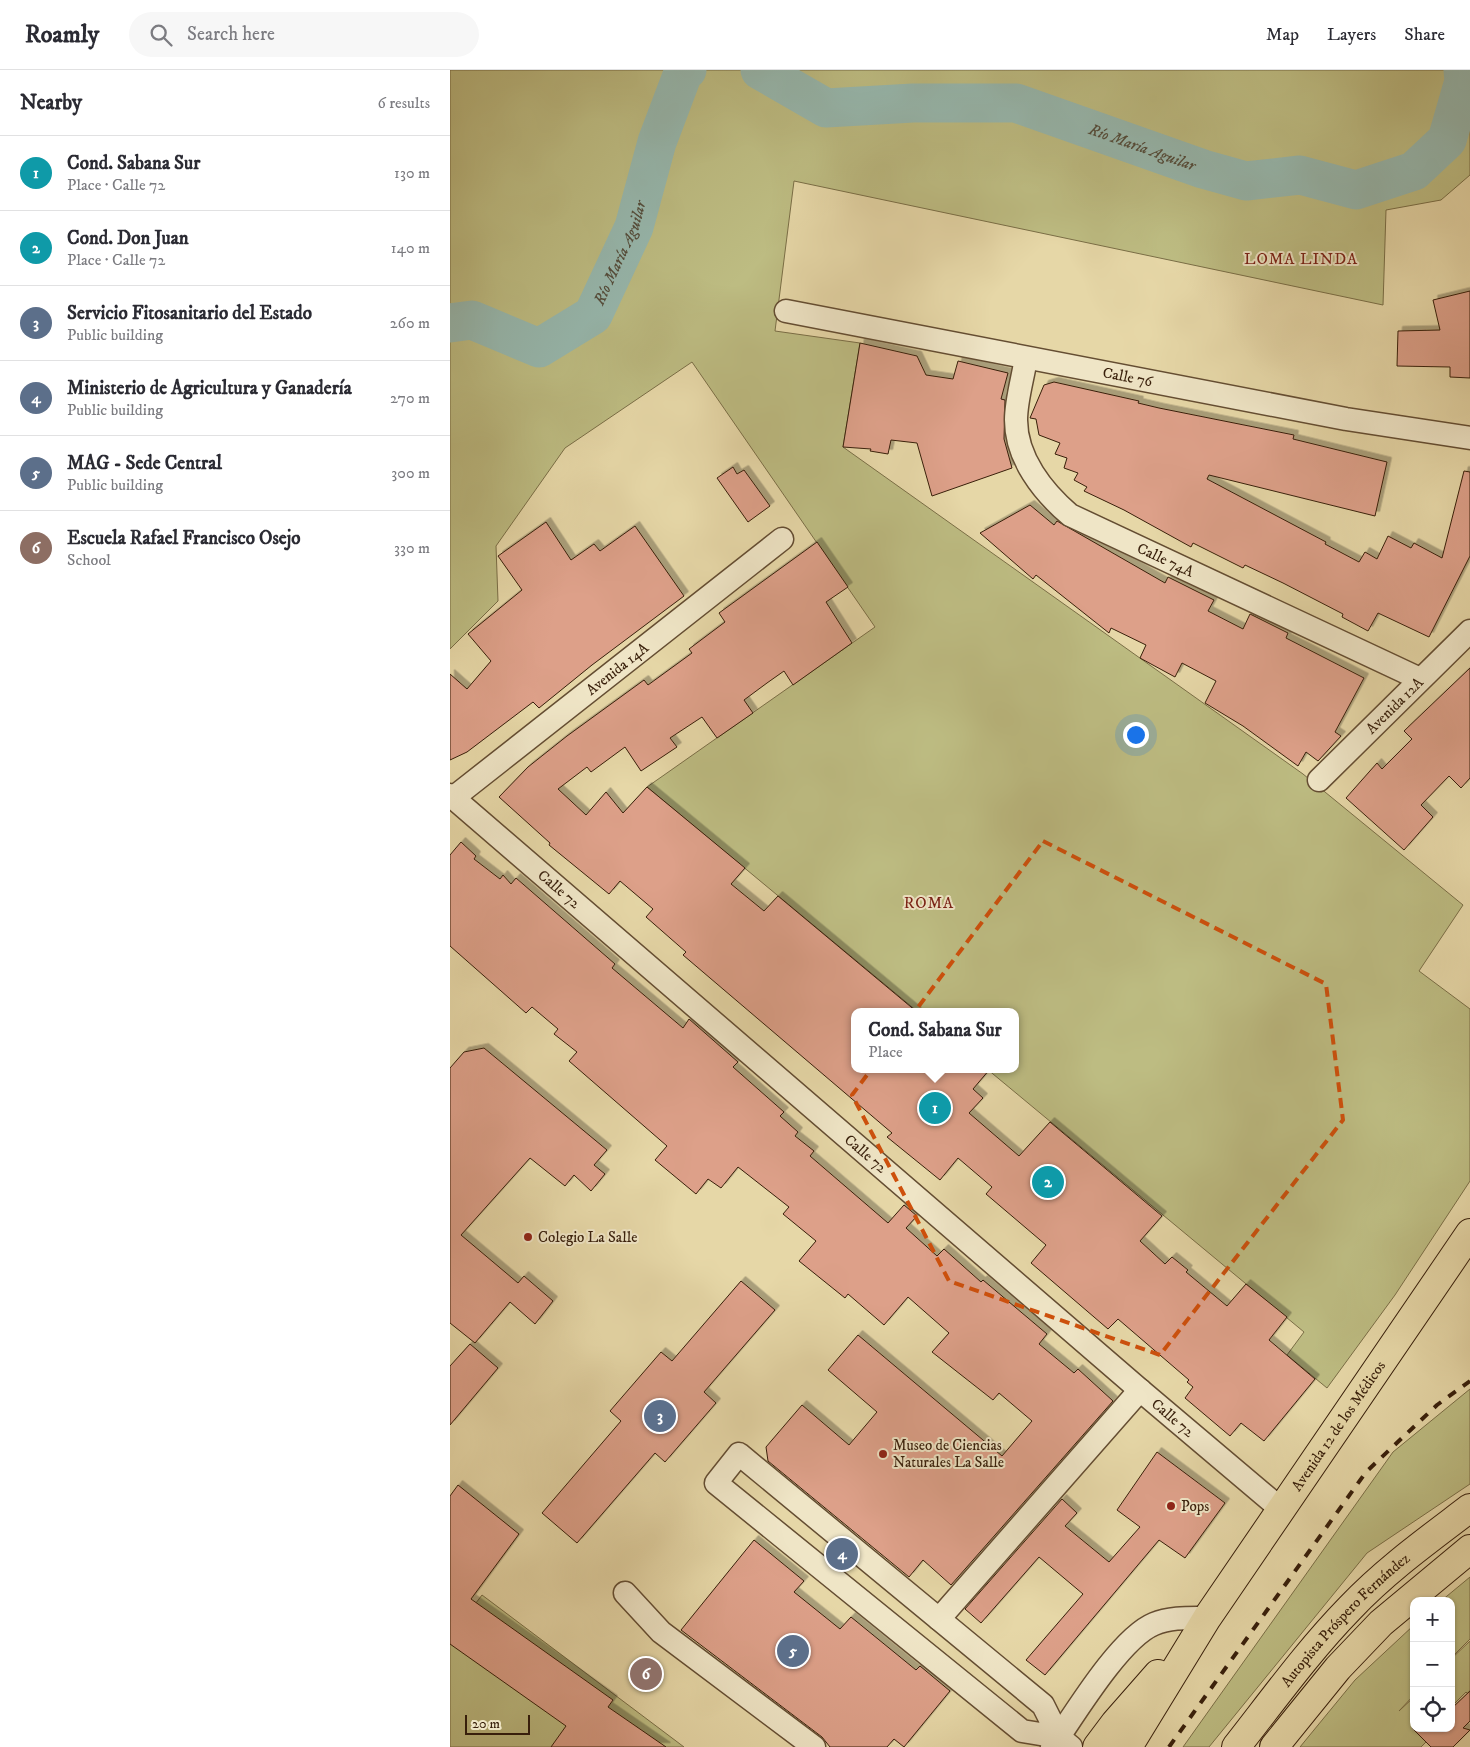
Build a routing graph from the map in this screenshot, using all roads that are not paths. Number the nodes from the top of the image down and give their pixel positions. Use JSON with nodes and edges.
{"nodes":[{"id":1,"x":786,"y":311,"type":"dead end"},
{"id":2,"x":1026,"y":358,"type":"junction"},
{"id":3,"x":1470,"y":438,"type":"edge"},
{"id":4,"x":782,"y":540,"type":"dead end"},
{"id":5,"x":1470,"y":630,"type":"edge"},
{"id":6,"x":1420,"y":679,"type":"junction"},
{"id":7,"x":1319,"y":780,"type":"dead end"},
{"id":8,"x":452,"y":797,"type":"edge"},
{"id":9,"x":1470,"y":1233,"type":"edge"},
{"id":10,"x":1140,"y":1390,"type":"junction"},
{"id":11,"x":1470,"y":1508,"type":"edge"},
{"id":12,"x":1282,"y":1510,"type":"junction"},
{"id":13,"x":1470,"y":1549,"type":"edge"},
{"id":14,"x":626,"y":1593,"type":"dead end"},
{"id":15,"x":1207,"y":1618,"type":"junction"},
{"id":16,"x":939,"y":1619,"type":"junction"},
{"id":17,"x":1111,"y":1735,"type":"edge"},
{"id":18,"x":1061,"y":1744,"type":"edge"},
{"id":19,"x":814,"y":1747,"type":"edge"},
{"id":20,"x":1097,"y":1747,"type":"edge"},
{"id":21,"x":1128,"y":1747,"type":"edge"},
{"id":22,"x":1236,"y":1747,"type":"edge"},
{"id":23,"x":1274,"y":1747,"type":"edge"}],
"edges":[{"from":1,"to":2,"type":"street","name":"Calle 76"},
{"from":2,"to":3,"type":"street","name":"Calle 76"},
{"from":2,"to":6,"type":"street","name":"Calle 74A"},
{"from":4,"to":8,"type":"street","name":"Avenida 14A"},
{"from":5,"to":6,"type":"street","name":"Avenida 12A"},
{"from":6,"to":7,"type":"street","name":"Avenida 12A"},
{"from":8,"to":10,"type":"street","name":"Calle 72"},
{"from":9,"to":12,"type":"main road","name":"Avenida 12 de los Médicos"},
{"from":10,"to":12,"type":"street","name":"Calle 72"},
{"from":10,"to":16,"type":"street"},
{"from":11,"to":22,"type":"main road","name":"Autopista Próspero Fernández"},
{"from":12,"to":15,"type":"main road","name":"Avenida 12 de los Médicos"},
{"from":13,"to":23,"type":"main road","name":"Autopista Próspero Fernández"},
{"from":14,"to":19,"type":"street"},
{"from":15,"to":17,"type":"main road","name":"Avenida 12 de los Médicos"},
{"from":15,"to":18,"type":"street"},
{"from":15,"to":21,"type":"main road","name":"Avenida 12 de los Médicos"},
{"from":16,"to":18,"type":"street"},
{"from":16,"to":18,"type":"street"},
{"from":17,"to":20,"type":"main road","name":"Avenida 12 de los Médicos"}]}
